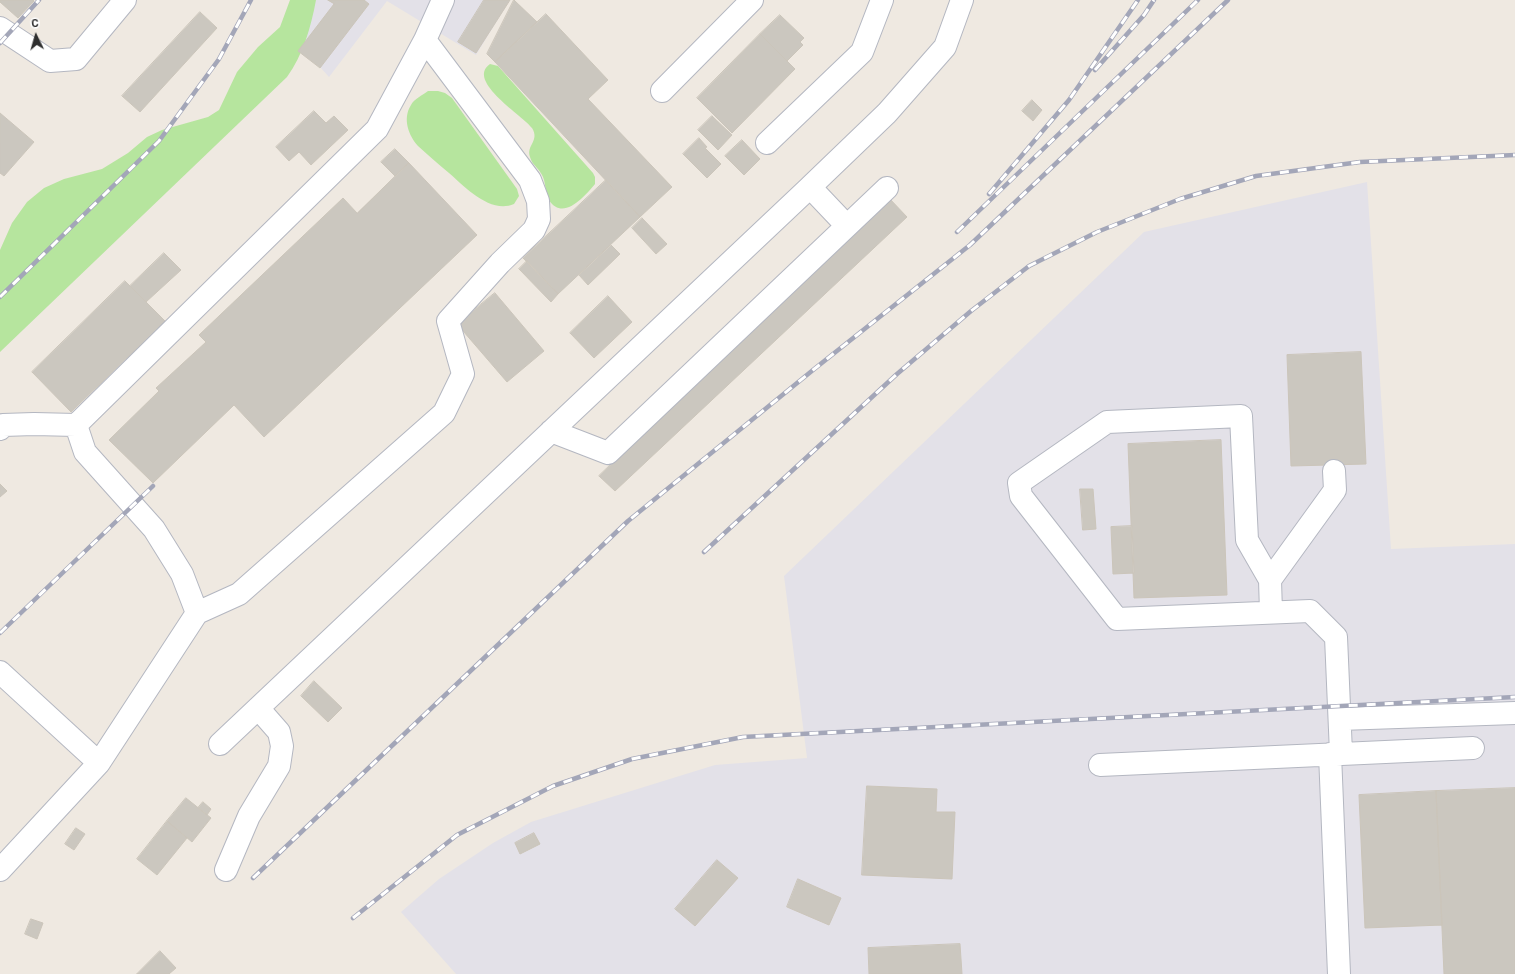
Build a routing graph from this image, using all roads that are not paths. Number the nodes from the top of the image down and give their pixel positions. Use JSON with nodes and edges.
{"nodes":[{"id":1,"x":125,"y":0,"type":"edge"},
{"id":2,"x":443,"y":0,"type":"edge"},
{"id":3,"x":752,"y":0,"type":"edge"},
{"id":4,"x":882,"y":0,"type":"edge"},
{"id":5,"x":962,"y":0,"type":"edge"},
{"id":6,"x":0,"y":28,"type":"edge"},
{"id":7,"x":425,"y":40,"type":"junction"},
{"id":8,"x":662,"y":91,"type":"dead end"},
{"id":9,"x":767,"y":143,"type":"dead end"},
{"id":10,"x":810,"y":186,"type":"junction"},
{"id":11,"x":887,"y":188,"type":"dead end"},
{"id":12,"x":847,"y":226,"type":"junction"},
{"id":13,"x":76,"y":425,"type":"junction"},
{"id":14,"x":0,"y":429,"type":"edge"},
{"id":15,"x":551,"y":430,"type":"junction"},
{"id":16,"x":1334,"y":471,"type":"dead end"},
{"id":17,"x":1270,"y":580,"type":"junction"},
{"id":18,"x":1271,"y":612,"type":"junction"},
{"id":19,"x":197,"y":613,"type":"junction"},
{"id":20,"x":0,"y":672,"type":"edge"},
{"id":21,"x":258,"y":708,"type":"junction"},
{"id":22,"x":1515,"y":713,"type":"edge"},
{"id":23,"x":1340,"y":719,"type":"junction"},
{"id":24,"x":220,"y":744,"type":"dead end"},
{"id":25,"x":1473,"y":748,"type":"dead end"},
{"id":26,"x":1336,"y":754,"type":"junction"},
{"id":27,"x":99,"y":762,"type":"junction"},
{"id":28,"x":1100,"y":765,"type":"dead end"},
{"id":29,"x":0,"y":870,"type":"edge"},
{"id":30,"x":226,"y":870,"type":"dead end"},
{"id":31,"x":1339,"y":974,"type":"edge"}],
"edges":[{"from":1,"to":6,"type":"lane"},
{"from":2,"to":7,"type":"lane"},
{"from":3,"to":8,"type":"lane"},
{"from":4,"to":9,"type":"lane"},
{"from":5,"to":10,"type":"lane"},
{"from":7,"to":13,"type":"lane"},
{"from":7,"to":19,"type":"lane"},
{"from":10,"to":12,"type":"lane"},
{"from":10,"to":15,"type":"lane"},
{"from":11,"to":12,"type":"lane"},
{"from":12,"to":15,"type":"lane"},
{"from":13,"to":14,"type":"lane"},
{"from":13,"to":19,"type":"lane"},
{"from":15,"to":21,"type":"lane"},
{"from":16,"to":17,"type":"lane"},
{"from":17,"to":18,"type":"lane"},
{"from":17,"to":18,"type":"lane"},
{"from":18,"to":23,"type":"lane"},
{"from":19,"to":27,"type":"lane"},
{"from":20,"to":27,"type":"lane"},
{"from":21,"to":24,"type":"lane"},
{"from":21,"to":30,"type":"lane"},
{"from":22,"to":23,"type":"lane"},
{"from":23,"to":26,"type":"lane"},
{"from":25,"to":26,"type":"lane"},
{"from":26,"to":28,"type":"lane"},
{"from":26,"to":31,"type":"lane"},
{"from":27,"to":29,"type":"lane"}]}
